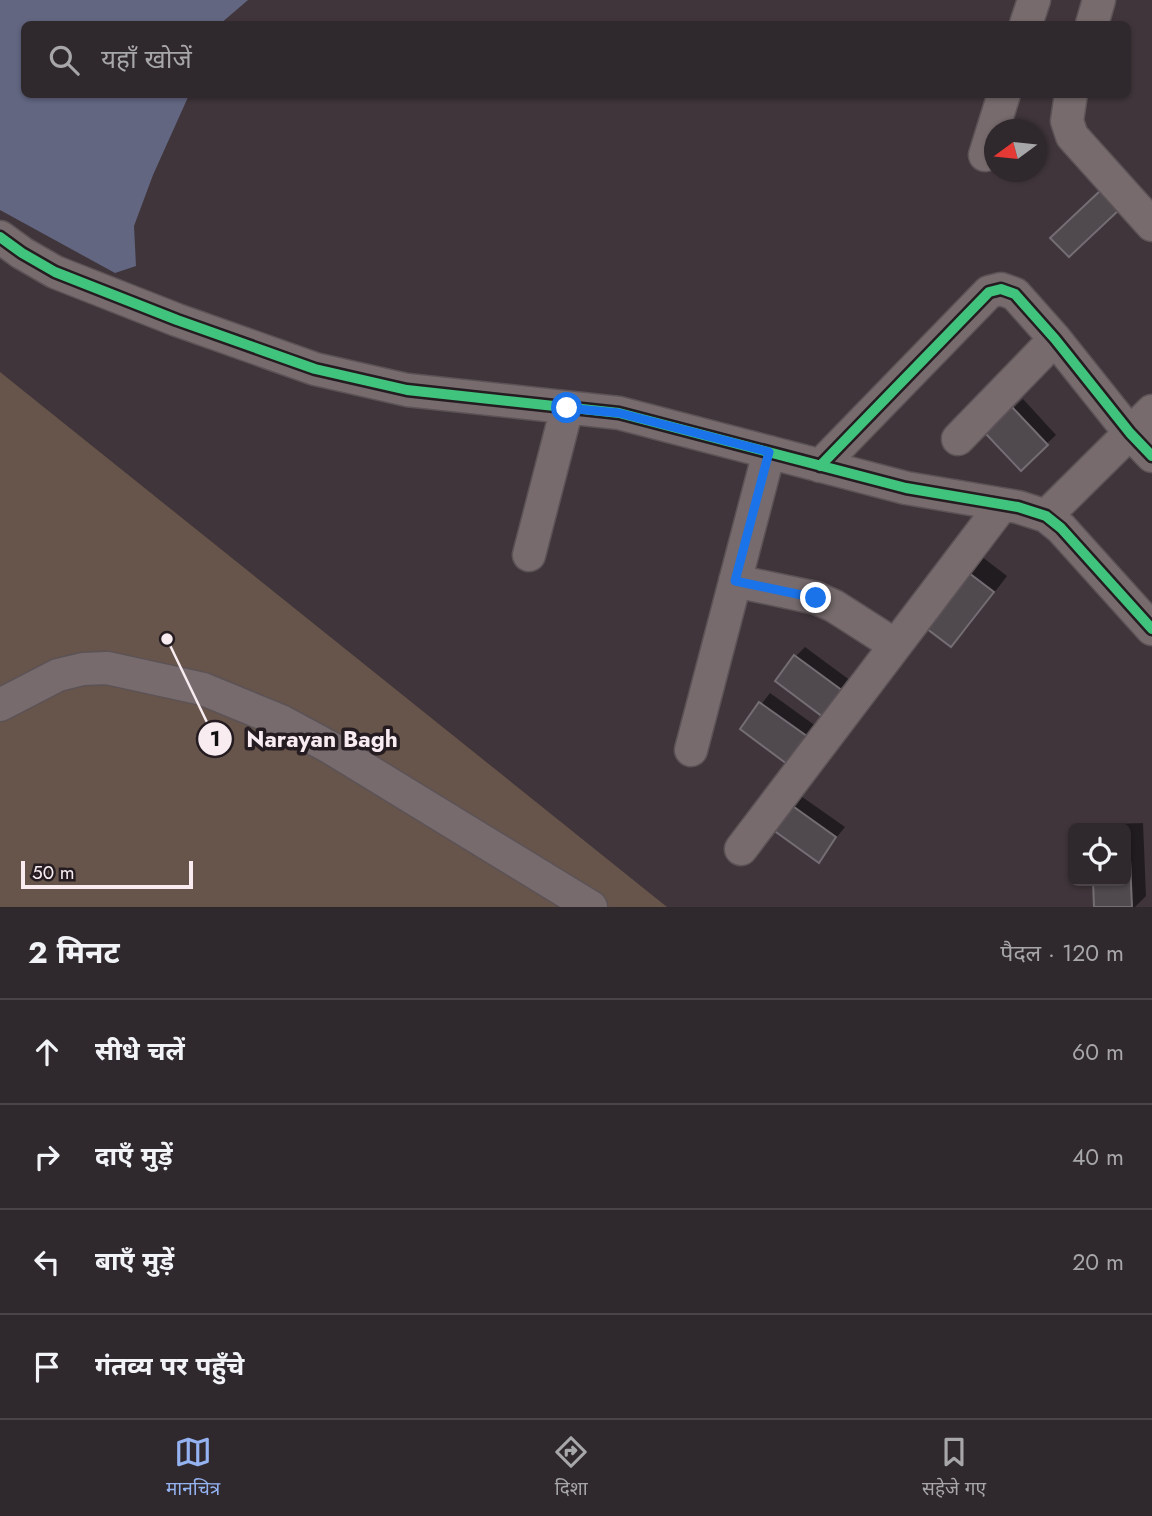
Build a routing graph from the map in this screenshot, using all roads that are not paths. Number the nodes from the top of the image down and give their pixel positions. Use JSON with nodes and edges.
{"nodes":[{"id":1,"x":1034,"y":0,"type":"edge"},
{"id":2,"x":1099,"y":0,"type":"edge"},
{"id":3,"x":1027,"y":21,"type":"edge"},
{"id":4,"x":1093,"y":21,"type":"edge"},
{"id":5,"x":1003,"y":98,"type":"edge"},
{"id":6,"x":1070,"y":98,"type":"edge"},
{"id":7,"x":996,"y":119,"type":"edge"},
{"id":8,"x":1152,"y":225,"type":"edge"},
{"id":9,"x":0,"y":237,"type":"edge"},
{"id":10,"x":1055,"y":339,"type":"junction"},
{"id":11,"x":567,"y":408,"type":"junction"},
{"id":12,"x":1152,"y":411,"type":"edge"},
{"id":13,"x":1130,"y":433,"type":"junction"},
{"id":14,"x":958,"y":439,"type":"dead end"},
{"id":15,"x":769,"y":452,"type":"junction"},
{"id":16,"x":1152,"y":456,"type":"edge"},
{"id":17,"x":820,"y":466,"type":"junction"},
{"id":18,"x":1002,"y":505,"type":"junction"},
{"id":19,"x":1046,"y":516,"type":"junction"},
{"id":20,"x":529,"y":555,"type":"dead end"},
{"id":21,"x":735,"y":581,"type":"junction"},
{"id":22,"x":1152,"y":629,"type":"edge"},
{"id":23,"x":895,"y":645,"type":"junction"},
{"id":24,"x":0,"y":705,"type":"edge"},
{"id":25,"x":691,"y":750,"type":"dead end"},
{"id":26,"x":741,"y":849,"type":"dead end"},
{"id":27,"x":591,"y":907,"type":"edge"}],
"edges":[{"from":1,"to":3,"type":"street"},
{"from":2,"to":4,"type":"street"},
{"from":5,"to":7,"type":"street"},
{"from":6,"to":8,"type":"street"},
{"from":9,"to":11,"type":"street"},
{"from":10,"to":13,"type":"street"},
{"from":10,"to":14,"type":"street"},
{"from":10,"to":17,"type":"street"},
{"from":11,"to":15,"type":"street"},
{"from":11,"to":20,"type":"street"},
{"from":12,"to":13,"type":"street"},
{"from":13,"to":16,"type":"street"},
{"from":13,"to":19,"type":"street"},
{"from":15,"to":17,"type":"street"},
{"from":15,"to":21,"type":"street"},
{"from":17,"to":18,"type":"street"},
{"from":18,"to":19,"type":"street"},
{"from":18,"to":23,"type":"street"},
{"from":19,"to":22,"type":"street"},
{"from":21,"to":23,"type":"street"},
{"from":21,"to":25,"type":"street"},
{"from":23,"to":26,"type":"street"},
{"from":24,"to":27,"type":"street"}]}
